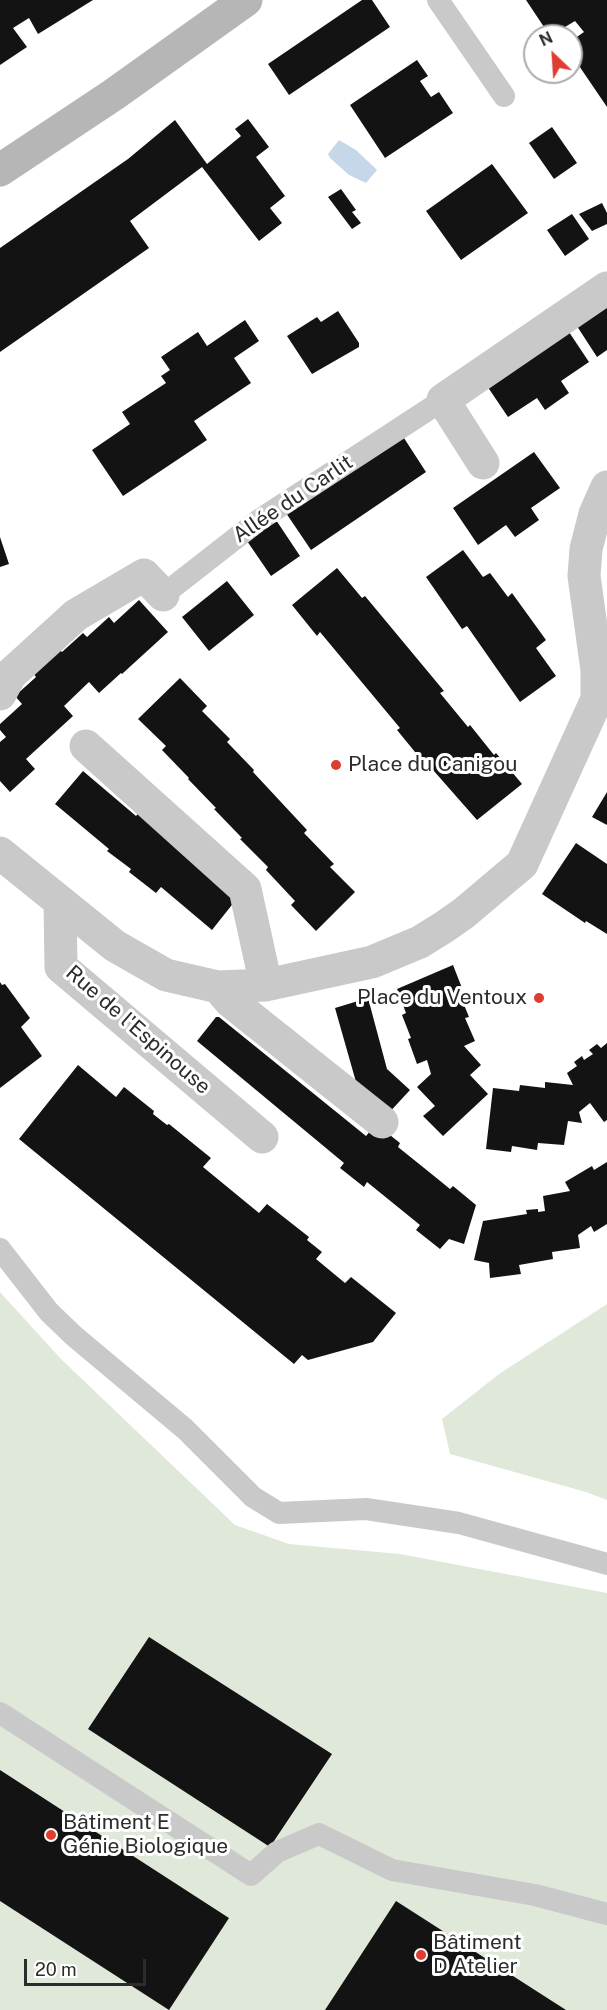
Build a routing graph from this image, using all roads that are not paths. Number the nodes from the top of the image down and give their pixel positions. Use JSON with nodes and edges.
{"nodes":[{"id":1,"x":246,"y":0,"type":"edge"},
{"id":2,"x":438,"y":0,"type":"edge"},
{"id":3,"x":504,"y":96,"type":"dead end"},
{"id":4,"x":0,"y":170,"type":"edge"},
{"id":5,"x":607,"y":288,"type":"edge"},
{"id":6,"x":442,"y":400,"type":"junction"},
{"id":7,"x":483,"y":463,"type":"dead end"},
{"id":8,"x":607,"y":487,"type":"edge"},
{"id":9,"x":597,"y":556,"type":"edge"},
{"id":10,"x":163,"y":595,"type":"joint"},
{"id":11,"x":0,"y":694,"type":"edge"},
{"id":12,"x":86,"y":746,"type":"dead end"},
{"id":13,"x":0,"y":852,"type":"edge"},
{"id":14,"x":60,"y":902,"type":"junction"},
{"id":15,"x":266,"y":985,"type":"junction"},
{"id":16,"x":218,"y":987,"type":"junction"},
{"id":17,"x":382,"y":1122,"type":"dead end"},
{"id":18,"x":262,"y":1137,"type":"dead end"},
{"id":19,"x":0,"y":1250,"type":"edge"},
{"id":20,"x":607,"y":1564,"type":"edge"},
{"id":21,"x":0,"y":1713,"type":"edge"},
{"id":22,"x":607,"y":1914,"type":"edge"}],
"edges":[{"from":1,"to":4,"type":"main road"},
{"from":2,"to":3,"type":"lane"},
{"from":5,"to":6,"type":"street","name":"Allée du Carlit"},
{"from":6,"to":7,"type":"street"},
{"from":6,"to":10,"type":"lane","name":"Allée du Carlit"},
{"from":8,"to":9,"type":"street"},
{"from":9,"to":15,"type":"street"},
{"from":10,"to":11,"type":"street","name":"Allée du Carlit"},
{"from":12,"to":15,"type":"street"},
{"from":13,"to":14,"type":"street"},
{"from":14,"to":16,"type":"street"},
{"from":14,"to":18,"type":"street","name":"Rue de l'Espinouse"},
{"from":15,"to":16,"type":"street"},
{"from":16,"to":17,"type":"street"},
{"from":19,"to":20,"type":"lane"},
{"from":21,"to":22,"type":"lane"}]}
